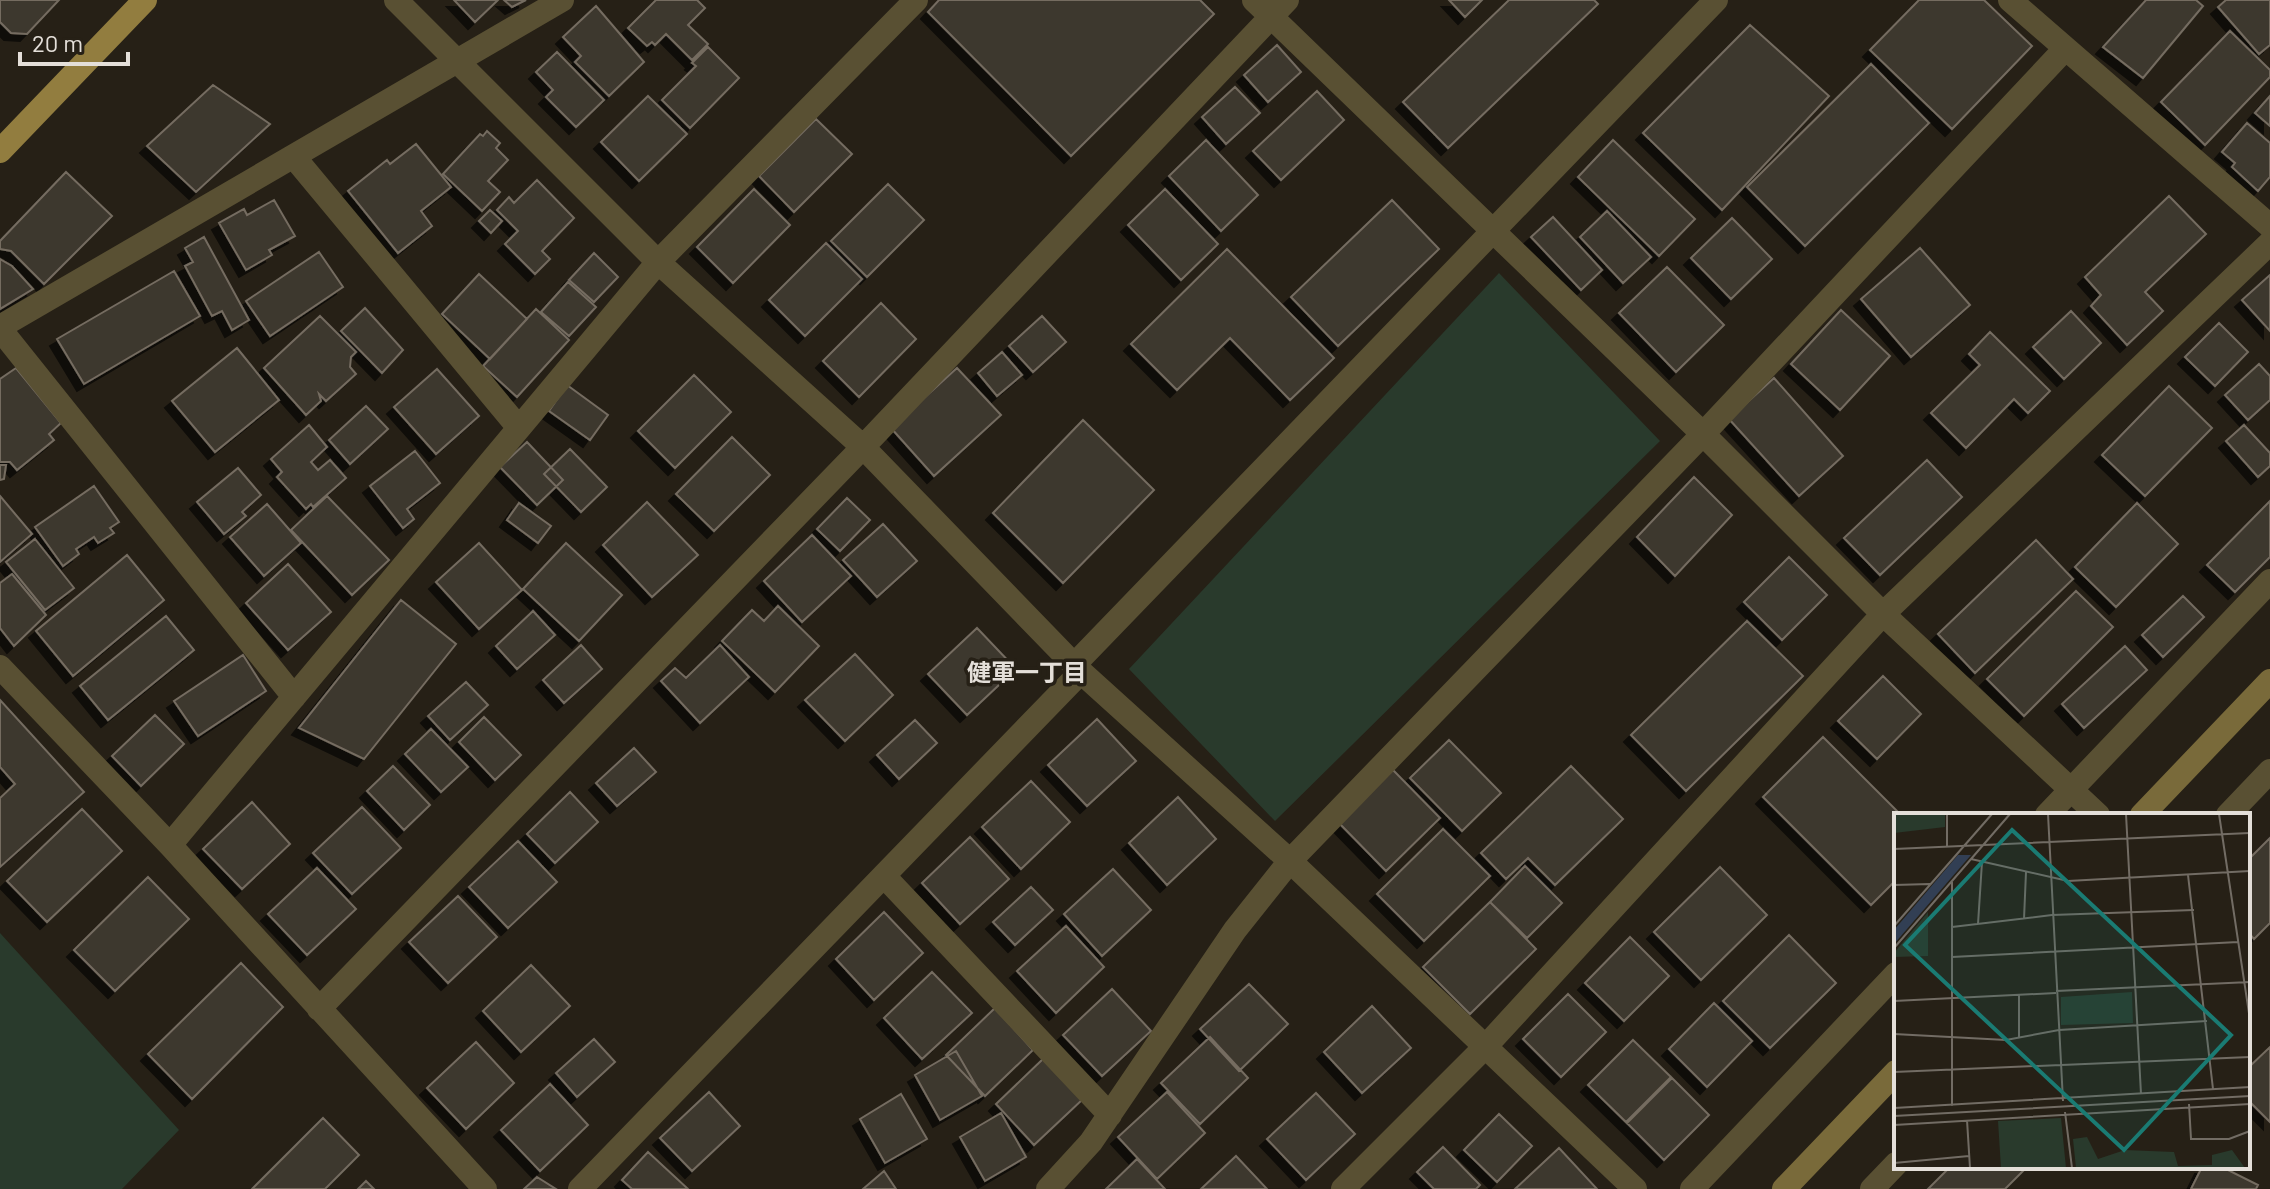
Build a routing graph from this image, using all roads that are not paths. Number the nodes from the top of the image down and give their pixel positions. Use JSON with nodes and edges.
{"nodes":[{"id":1,"x":145,"y":0,"type":"edge"},
{"id":2,"x":396,"y":0,"type":"edge"},
{"id":3,"x":562,"y":0,"type":"edge"},
{"id":4,"x":916,"y":0,"type":"edge"},
{"id":5,"x":1716,"y":0,"type":"edge"},
{"id":6,"x":2010,"y":0,"type":"edge"},
{"id":7,"x":1270,"y":5,"type":"edge"},
{"id":8,"x":2064,"y":50,"type":"junction"},
{"id":9,"x":456,"y":59,"type":"junction"},
{"id":10,"x":0,"y":151,"type":"edge"},
{"id":11,"x":294,"y":157,"type":"junction"},
{"id":12,"x":2270,"y":226,"type":"edge"},
{"id":13,"x":1493,"y":234,"type":"junction"},
{"id":14,"x":2270,"y":243,"type":"edge"},
{"id":15,"x":658,"y":262,"type":"junction"},
{"id":16,"x":0,"y":328,"type":"edge"},
{"id":17,"x":519,"y":428,"type":"junction"},
{"id":18,"x":1703,"y":434,"type":"junction"},
{"id":19,"x":863,"y":447,"type":"junction"},
{"id":20,"x":2270,"y":581,"type":"edge"},
{"id":21,"x":1883,"y":614,"type":"junction"},
{"id":22,"x":0,"y":667,"type":"edge"},
{"id":23,"x":1078,"y":669,"type":"junction"},
{"id":24,"x":2270,"y":681,"type":"edge"},
{"id":25,"x":294,"y":697,"type":"junction"},
{"id":26,"x":2270,"y":771,"type":"edge"},
{"id":27,"x":2071,"y":790,"type":"junction"},
{"id":28,"x":2049,"y":813,"type":"edge"},
{"id":29,"x":2096,"y":813,"type":"edge"},
{"id":30,"x":2144,"y":813,"type":"edge"},
{"id":31,"x":2230,"y":813,"type":"edge"},
{"id":32,"x":170,"y":845,"type":"junction"},
{"id":33,"x":1290,"y":861,"type":"junction"},
{"id":34,"x":884,"y":876,"type":"junction"},
{"id":35,"x":1894,"y":976,"type":"edge"},
{"id":36,"x":319,"y":1009,"type":"junction"},
{"id":37,"x":1486,"y":1046,"type":"junction"},
{"id":38,"x":1894,"y":1074,"type":"edge"},
{"id":39,"x":1110,"y":1115,"type":"junction"},
{"id":40,"x":1894,"y":1166,"type":"edge"},
{"id":41,"x":485,"y":1189,"type":"edge"},
{"id":42,"x":580,"y":1189,"type":"edge"},
{"id":43,"x":1048,"y":1189,"type":"edge"},
{"id":44,"x":1343,"y":1189,"type":"edge"},
{"id":45,"x":1635,"y":1189,"type":"edge"},
{"id":46,"x":1692,"y":1189,"type":"edge"},
{"id":47,"x":1784,"y":1189,"type":"edge"},
{"id":48,"x":1872,"y":1189,"type":"edge"}],
"edges":[{"from":1,"to":10,"type":"main road"},
{"from":2,"to":9,"type":"street"},
{"from":3,"to":9,"type":"street"},
{"from":4,"to":15,"type":"street"},
{"from":5,"to":13,"type":"street"},
{"from":6,"to":8,"type":"street"},
{"from":7,"to":13,"type":"street"},
{"from":7,"to":19,"type":"street"},
{"from":8,"to":12,"type":"street"},
{"from":8,"to":18,"type":"street"},
{"from":9,"to":11,"type":"street"},
{"from":9,"to":15,"type":"street"},
{"from":11,"to":16,"type":"street"},
{"from":11,"to":17,"type":"street"},
{"from":13,"to":18,"type":"street"},
{"from":13,"to":23,"type":"street"},
{"from":14,"to":21,"type":"street"},
{"from":15,"to":17,"type":"street"},
{"from":15,"to":19,"type":"street"},
{"from":16,"to":25,"type":"street"},
{"from":17,"to":25,"type":"street"},
{"from":18,"to":21,"type":"street"},
{"from":18,"to":33,"type":"street"},
{"from":19,"to":23,"type":"street"},
{"from":19,"to":36,"type":"street"},
{"from":20,"to":27,"type":"street"},
{"from":21,"to":27,"type":"street"},
{"from":21,"to":37,"type":"street"},
{"from":22,"to":32,"type":"street"},
{"from":23,"to":33,"type":"street"},
{"from":23,"to":34,"type":"street"},
{"from":24,"to":30,"type":"street"},
{"from":25,"to":32,"type":"street"},
{"from":26,"to":31,"type":"street"},
{"from":27,"to":28,"type":"street"},
{"from":27,"to":29,"type":"street"},
{"from":32,"to":36,"type":"street"},
{"from":33,"to":37,"type":"street"},
{"from":33,"to":39,"type":"street"},
{"from":34,"to":39,"type":"street"},
{"from":34,"to":42,"type":"street"},
{"from":35,"to":46,"type":"street"},
{"from":36,"to":41,"type":"street"},
{"from":37,"to":44,"type":"street"},
{"from":37,"to":45,"type":"street"},
{"from":38,"to":47,"type":"street"},
{"from":39,"to":43,"type":"street"},
{"from":40,"to":48,"type":"street"}]}
